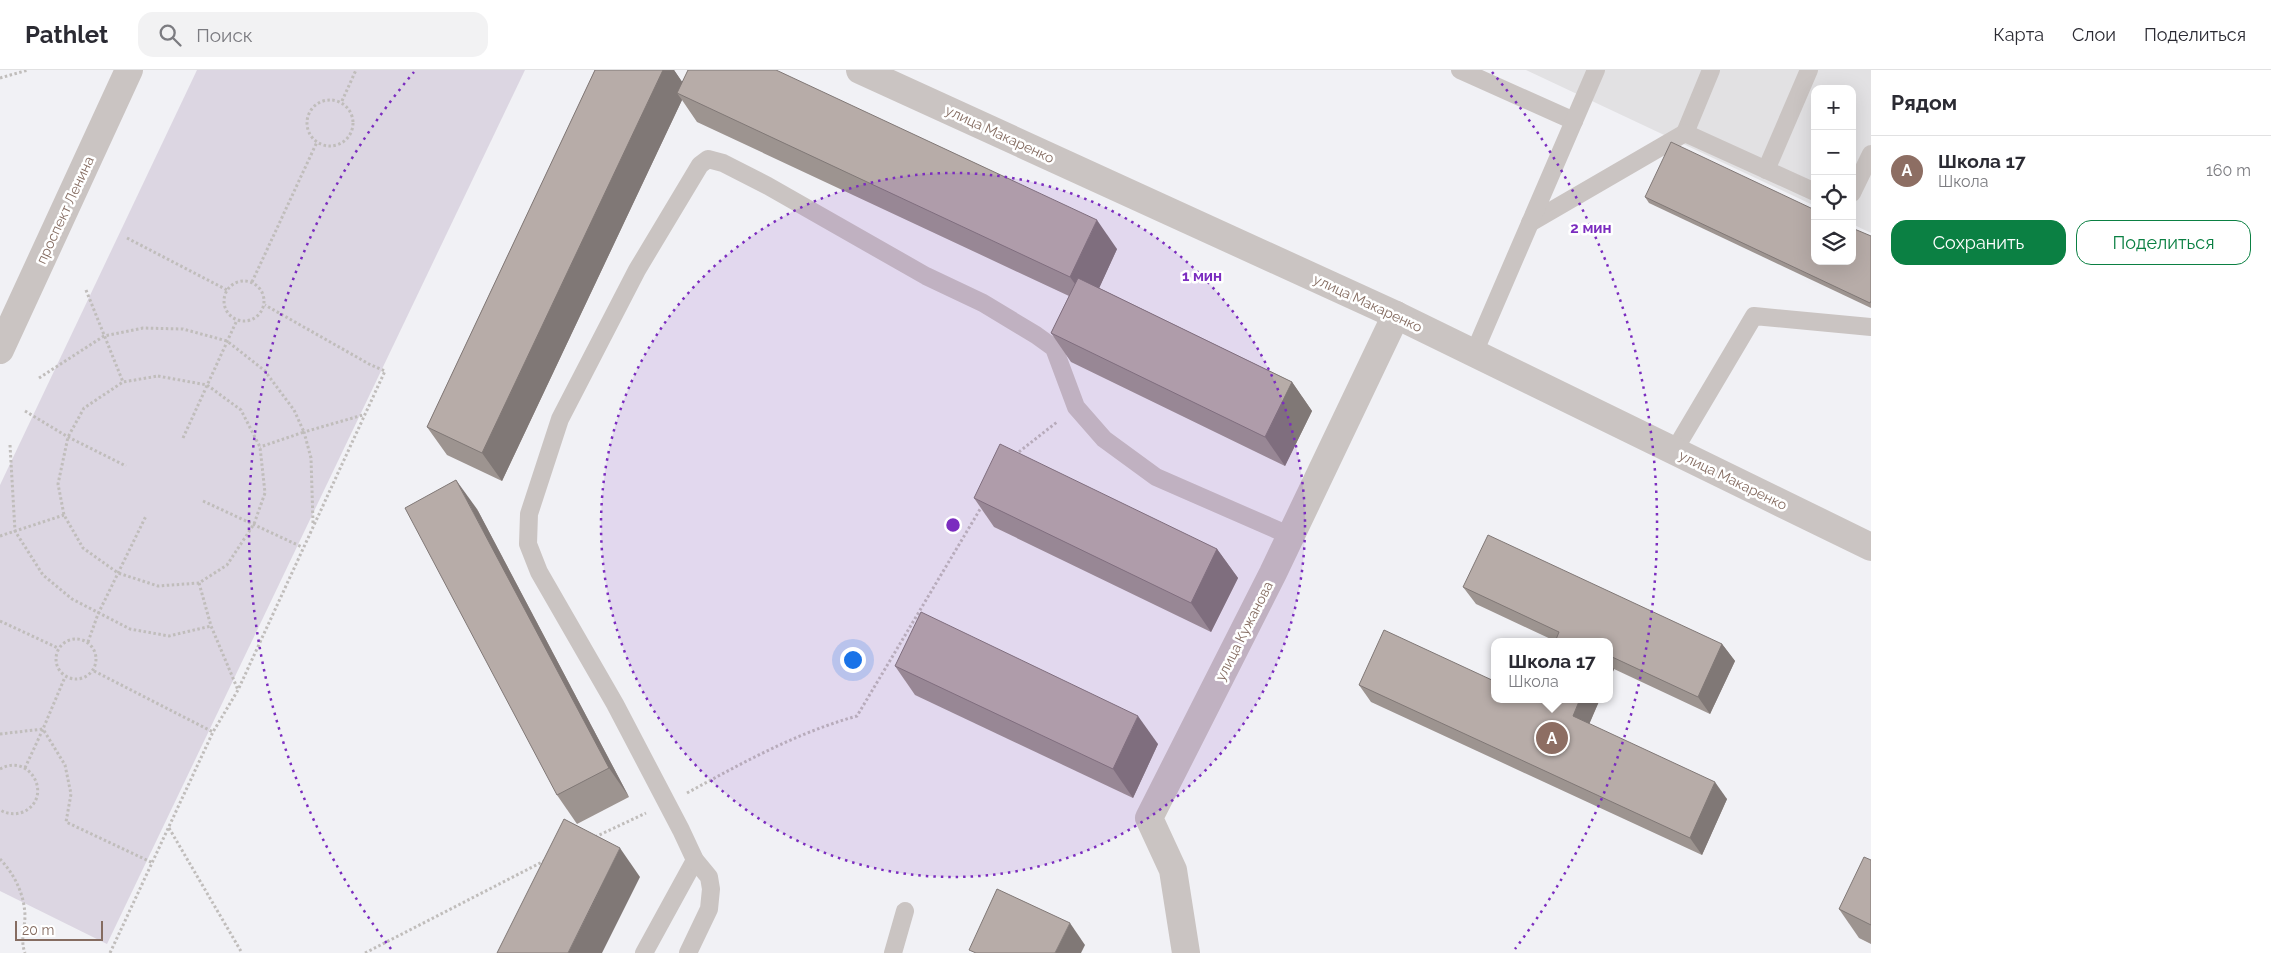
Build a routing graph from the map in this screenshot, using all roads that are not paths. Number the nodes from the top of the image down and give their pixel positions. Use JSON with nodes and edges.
{"nodes":[{"id":1,"x":129,"y":70,"type":"edge"},
{"id":2,"x":860,"y":70,"type":"edge"},
{"id":3,"x":1596,"y":70,"type":"edge"},
{"id":4,"x":1711,"y":70,"type":"edge"},
{"id":5,"x":1809,"y":70,"type":"edge"},
{"id":6,"x":1470,"y":72,"type":"edge"},
{"id":7,"x":1574,"y":120,"type":"junction"},
{"id":8,"x":1685,"y":133,"type":"junction"},
{"id":9,"x":1871,"y":154,"type":"edge"},
{"id":10,"x":1766,"y":170,"type":"junction"},
{"id":11,"x":1856,"y":185,"type":"edge"},
{"id":12,"x":1811,"y":190,"type":"edge"},
{"id":13,"x":1530,"y":223,"type":"junction"},
{"id":14,"x":1396,"y":316,"type":"junction"},
{"id":15,"x":1871,"y":327,"type":"edge"},
{"id":16,"x":0,"y":350,"type":"edge"},
{"id":17,"x":1474,"y":354,"type":"junction"},
{"id":18,"x":1674,"y":451,"type":"junction"},
{"id":19,"x":1291,"y":536,"type":"junction"},
{"id":20,"x":1871,"y":547,"type":"edge"},
{"id":21,"x":695,"y":860,"type":"junction"},
{"id":22,"x":905,"y":911,"type":"dead end"},
{"id":23,"x":644,"y":953,"type":"edge"},
{"id":24,"x":688,"y":953,"type":"edge"},
{"id":25,"x":893,"y":953,"type":"edge"},
{"id":26,"x":1186,"y":953,"type":"edge"}],
"edges":[{"from":1,"to":16,"type":"street","name":"проспект Ленина"},
{"from":2,"to":14,"type":"street","name":"улица Макаренко"},
{"from":3,"to":7,"type":"lane"},
{"from":4,"to":8,"type":"lane"},
{"from":5,"to":10,"type":"lane"},
{"from":6,"to":7,"type":"lane"},
{"from":7,"to":13,"type":"lane"},
{"from":8,"to":10,"type":"lane"},
{"from":8,"to":13,"type":"lane"},
{"from":9,"to":11,"type":"lane"},
{"from":10,"to":12,"type":"lane"},
{"from":13,"to":17,"type":"lane"},
{"from":14,"to":17,"type":"street","name":"улица Макаренко"},
{"from":14,"to":19,"type":"street","name":"улица Кужанова"},
{"from":15,"to":18,"type":"lane"},
{"from":17,"to":18,"type":"street","name":"улица Макаренко"},
{"from":18,"to":20,"type":"street","name":"улица Макаренко"},
{"from":19,"to":21,"type":"lane"},
{"from":19,"to":26,"type":"street","name":"улица Кужанова"},
{"from":21,"to":23,"type":"lane"},
{"from":21,"to":24,"type":"lane"},
{"from":22,"to":25,"type":"lane"}]}
